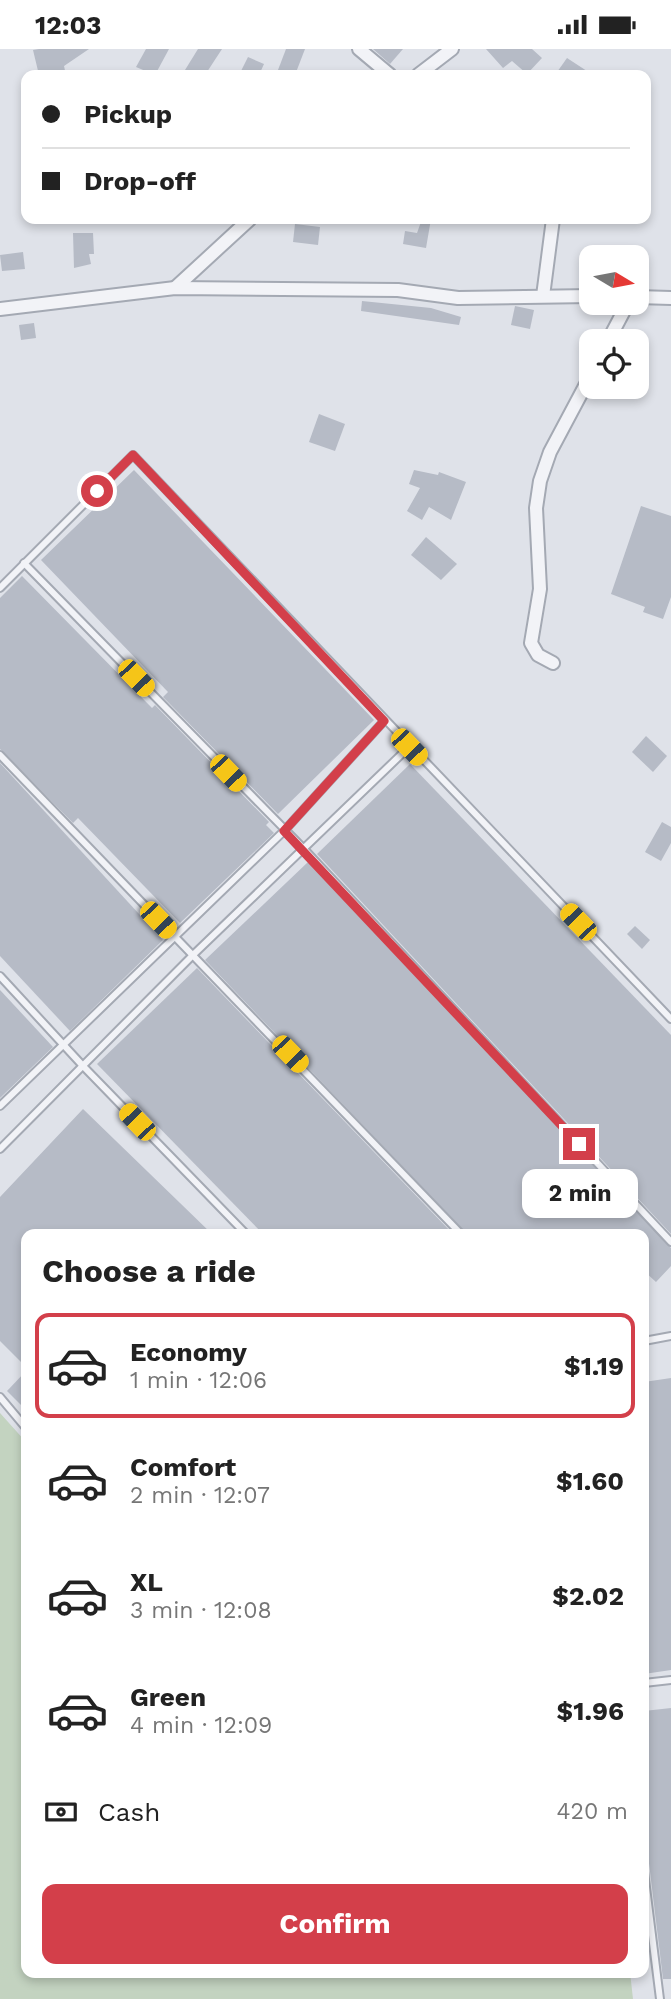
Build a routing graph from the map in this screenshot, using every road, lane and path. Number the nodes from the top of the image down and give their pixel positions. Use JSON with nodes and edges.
{"nodes":[{"id":1,"x":359,"y":49,"type":"edge"},
{"id":2,"x":452,"y":49,"type":"edge"},
{"id":3,"x":384,"y":70,"type":"edge"},
{"id":4,"x":425,"y":70,"type":"edge"},
{"id":5,"x":245,"y":224,"type":"edge"},
{"id":6,"x":552,"y":224,"type":"edge"},
{"id":7,"x":175,"y":288,"type":"junction"},
{"id":8,"x":543,"y":296,"type":"junction"},
{"id":9,"x":579,"y":296,"type":"edge"},
{"id":10,"x":649,"y":297,"type":"edge"},
{"id":11,"x":671,"y":298,"type":"edge"},
{"id":12,"x":0,"y":309,"type":"edge"},
{"id":13,"x":579,"y":397,"type":"edge"},
{"id":14,"x":24,"y":563,"type":"junction"},
{"id":15,"x":0,"y":588,"type":"edge"},
{"id":16,"x":554,"y":663,"type":"dead end"},
{"id":17,"x":384,"y":721,"type":"junction"},
{"id":18,"x":409,"y":747,"type":"junction"},
{"id":19,"x":0,"y":755,"type":"edge"},
{"id":20,"x":284,"y":831,"type":"junction"},
{"id":21,"x":303,"y":848,"type":"junction"},
{"id":22,"x":176,"y":938,"type":"junction"},
{"id":23,"x":194,"y":954,"type":"junction"},
{"id":24,"x":0,"y":976,"type":"edge"},
{"id":25,"x":671,"y":1019,"type":"edge"},
{"id":26,"x":65,"y":1045,"type":"junction"},
{"id":27,"x":83,"y":1066,"type":"junction"},
{"id":28,"x":0,"y":1106,"type":"edge"},
{"id":29,"x":0,"y":1149,"type":"edge"},
{"id":30,"x":241,"y":1229,"type":"edge"},
{"id":31,"x":456,"y":1229,"type":"edge"},
{"id":32,"x":671,"y":1242,"type":"edge"},
{"id":33,"x":671,"y":1336,"type":"edge"},
{"id":34,"x":649,"y":1340,"type":"edge"},
{"id":35,"x":0,"y":1397,"type":"edge"},
{"id":36,"x":21,"y":1422,"type":"edge"},
{"id":37,"x":671,"y":1680,"type":"edge"},
{"id":38,"x":649,"y":1682,"type":"edge"},
{"id":39,"x":649,"y":1911,"type":"edge"},
{"id":40,"x":660,"y":1999,"type":"edge"}],
"edges":[{"from":1,"to":3,"type":"street"},
{"from":2,"to":4,"type":"street"},
{"from":5,"to":7,"type":"street"},
{"from":6,"to":8,"type":"street"},
{"from":7,"to":8,"type":"street"},
{"from":7,"to":12,"type":"street"},
{"from":8,"to":9,"type":"street"},
{"from":10,"to":11,"type":"street"},
{"from":13,"to":16,"type":"street"},
{"from":14,"to":15,"type":"lane"},
{"from":14,"to":17,"type":"lane"},
{"from":14,"to":20,"type":"lane"},
{"from":17,"to":18,"type":"lane"},
{"from":17,"to":20,"type":"lane"},
{"from":18,"to":21,"type":"lane"},
{"from":18,"to":25,"type":"lane"},
{"from":19,"to":22,"type":"lane"},
{"from":20,"to":21,"type":"lane"},
{"from":20,"to":22,"type":"lane"},
{"from":21,"to":23,"type":"lane"},
{"from":21,"to":32,"type":"lane"},
{"from":22,"to":23,"type":"lane"},
{"from":22,"to":26,"type":"lane"},
{"from":23,"to":27,"type":"lane"},
{"from":23,"to":31,"type":"lane"},
{"from":24,"to":26,"type":"lane"},
{"from":26,"to":27,"type":"lane"},
{"from":26,"to":28,"type":"lane"},
{"from":27,"to":29,"type":"lane"},
{"from":27,"to":30,"type":"lane"},
{"from":33,"to":34,"type":"lane"},
{"from":35,"to":36,"type":"lane"},
{"from":37,"to":38,"type":"lane"},
{"from":39,"to":40,"type":"lane"}]}
